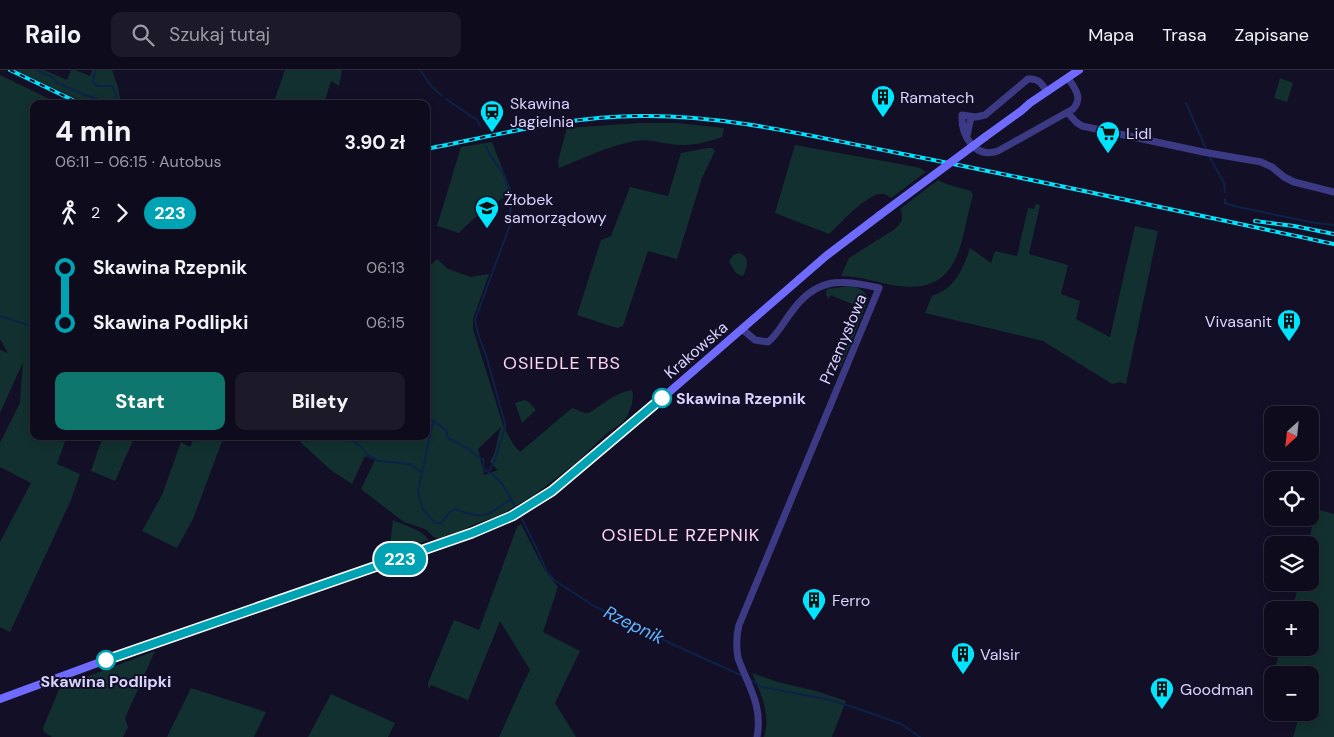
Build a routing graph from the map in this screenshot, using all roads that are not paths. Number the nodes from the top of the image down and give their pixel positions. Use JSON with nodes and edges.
{"nodes":[{"id":1,"x":1079,"y":70,"type":"edge"},
{"id":2,"x":1085,"y":70,"type":"edge"},
{"id":3,"x":1070,"y":81,"type":"junction"},
{"id":4,"x":1047,"y":92,"type":"junction"},
{"id":5,"x":1021,"y":111,"type":"junction"},
{"id":6,"x":1068,"y":113,"type":"junction"},
{"id":7,"x":971,"y":117,"type":"junction"},
{"id":8,"x":967,"y":136,"type":"junction"},
{"id":9,"x":1334,"y":192,"type":"edge"},
{"id":10,"x":742,"y":329,"type":"junction"},
{"id":11,"x":0,"y":699,"type":"edge"},
{"id":12,"x":757,"y":737,"type":"edge"}],
"edges":[{"from":1,"to":4,"type":"main road","name":"Krakowska"},
{"from":2,"to":3,"type":"main road","name":"Krakowska"},
{"from":3,"to":5,"type":"main road","name":"Krakowska"},
{"from":3,"to":6,"type":"street"},
{"from":4,"to":5,"type":"main road","name":"Krakowska"},
{"from":4,"to":7,"type":"street"},
{"from":5,"to":10,"type":"main road","name":"Krakowska","bridge":true},
{"from":6,"to":8,"type":"street"},
{"from":6,"to":9,"type":"street"},
{"from":7,"to":8,"type":"street"},
{"from":7,"to":8,"type":"street"},
{"from":10,"to":11,"type":"main road","name":"Krakowska"},
{"from":10,"to":12,"type":"street","name":"Przemysłowa"}]}
